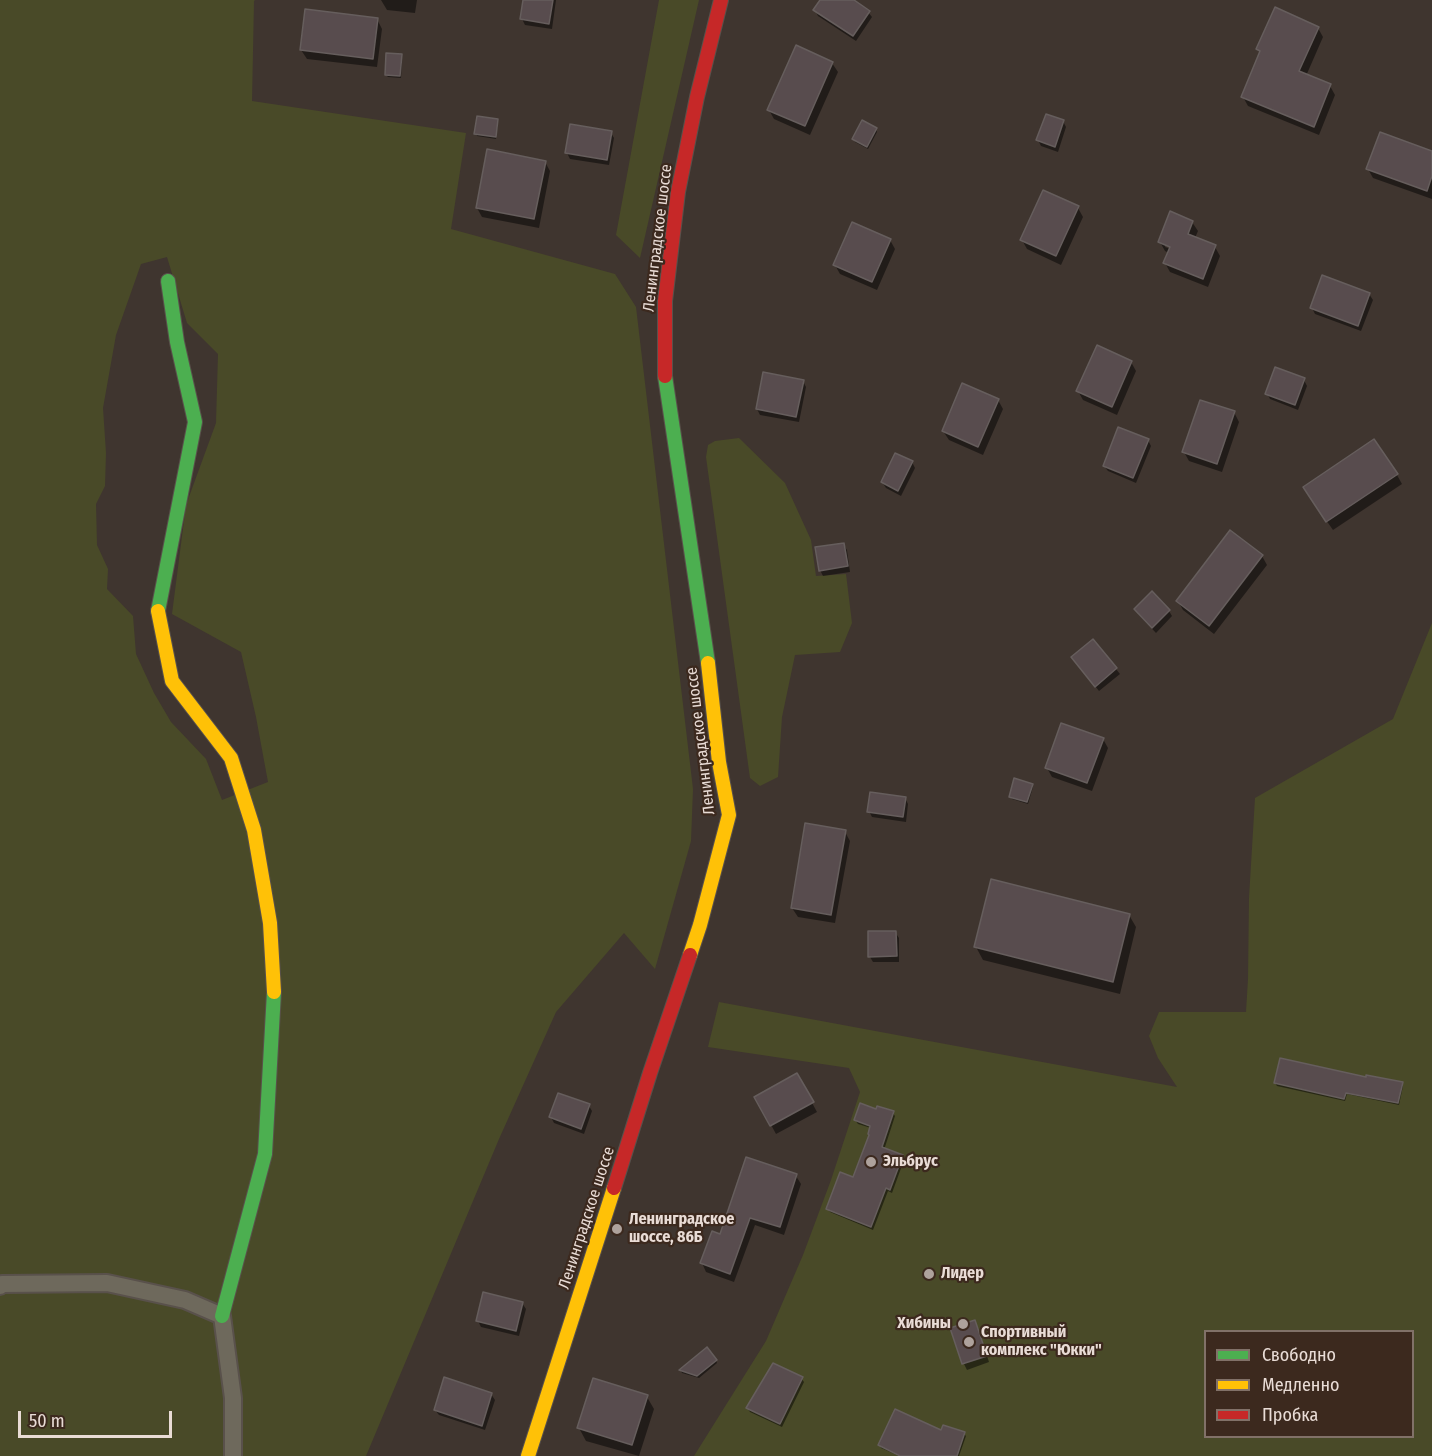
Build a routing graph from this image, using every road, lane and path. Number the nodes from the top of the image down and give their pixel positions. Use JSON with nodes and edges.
{"nodes":[{"id":1,"x":721,"y":0,"type":"edge"},
{"id":2,"x":168,"y":281,"type":"dead end"},
{"id":3,"x":0,"y":1286,"type":"edge"},
{"id":4,"x":222,"y":1317,"type":"junction"},
{"id":5,"x":233,"y":1456,"type":"edge"},
{"id":6,"x":528,"y":1456,"type":"edge"}],
"edges":[{"from":1,"to":6,"type":"main road","name":"Ленинградское шоссе"},
{"from":2,"to":4,"type":"main road"},
{"from":3,"to":4,"type":"street"},
{"from":4,"to":5,"type":"street"}]}
